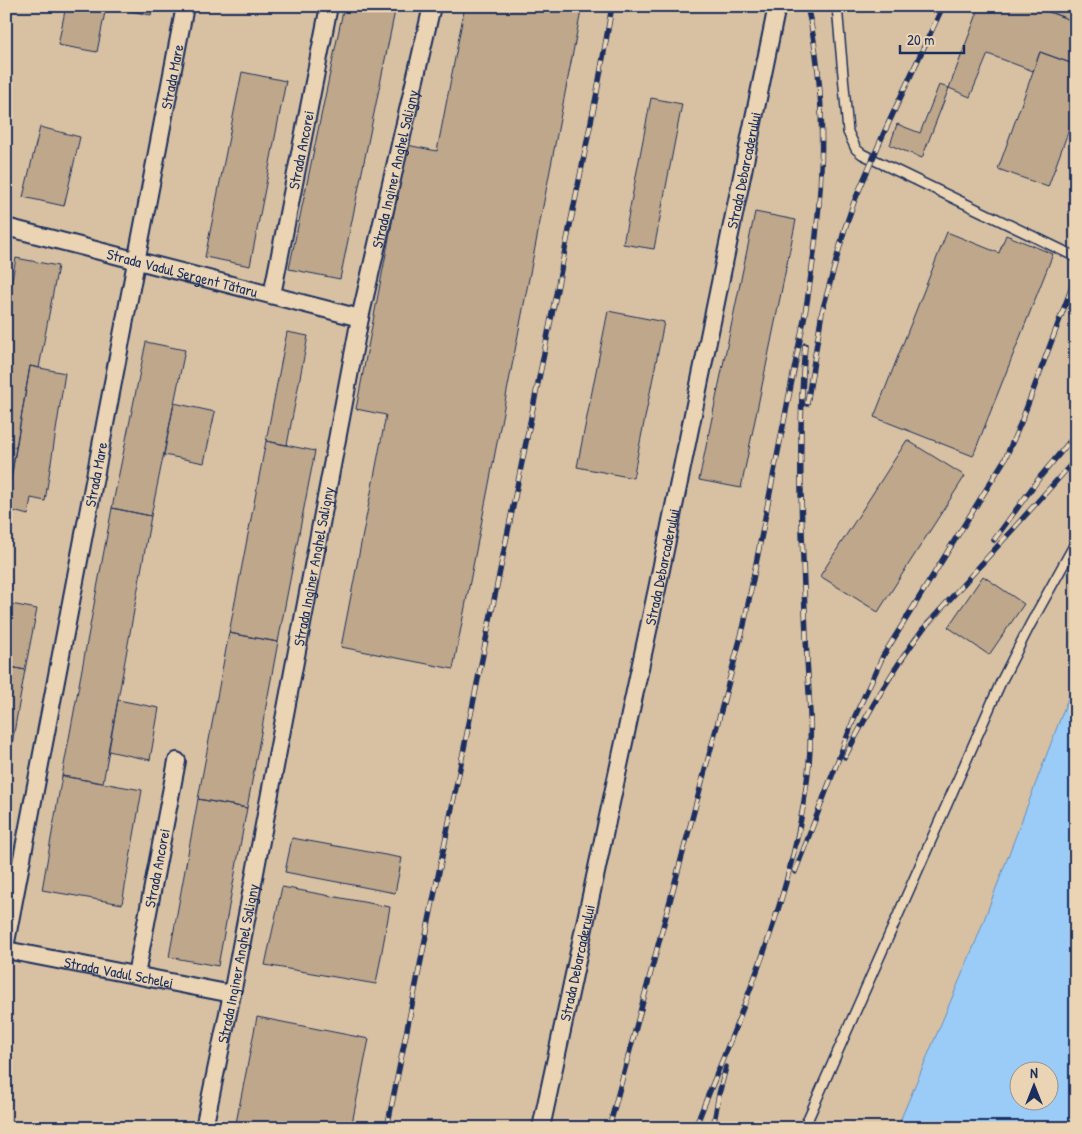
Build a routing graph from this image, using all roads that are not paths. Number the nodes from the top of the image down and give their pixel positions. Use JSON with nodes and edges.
{"nodes":[{"id":1,"x":185,"y":6,"type":"edge"},
{"id":2,"x":330,"y":6,"type":"edge"},
{"id":3,"x":432,"y":6,"type":"edge"},
{"id":4,"x":776,"y":6,"type":"edge"},
{"id":5,"x":837,"y":6,"type":"edge"},
{"id":6,"x":6,"y":227,"type":"edge"},
{"id":7,"x":1076,"y":257,"type":"edge"},
{"id":8,"x":137,"y":260,"type":"junction"},
{"id":9,"x":272,"y":295,"type":"junction"},
{"id":10,"x":360,"y":318,"type":"junction"},
{"id":11,"x":1076,"y":542,"type":"edge"},
{"id":12,"x":177,"y":761,"type":"dead end"},
{"id":13,"x":6,"y":942,"type":"edge"},
{"id":14,"x":6,"y":950,"type":"edge"},
{"id":15,"x":136,"y":975,"type":"junction"},
{"id":16,"x":232,"y":994,"type":"junction"},
{"id":17,"x":204,"y":1128,"type":"edge"},
{"id":18,"x":541,"y":1128,"type":"edge"},
{"id":19,"x":804,"y":1128,"type":"edge"}],
"edges":[{"from":1,"to":8,"type":"street","name":"Strada Mare"},
{"from":2,"to":9,"type":"street","name":"Strada Ancorei"},
{"from":3,"to":10,"type":"street","name":"Strada Inginer Anghel Saligny"},
{"from":4,"to":18,"type":"street","name":"Strada Debarcaderului"},
{"from":5,"to":7,"type":"lane"},
{"from":6,"to":8,"type":"street","name":"Strada Vadul Sergent Tătaru"},
{"from":8,"to":9,"type":"street","name":"Strada Vadul Sergent Tătaru"},
{"from":8,"to":13,"type":"street","name":"Strada Mare"},
{"from":9,"to":10,"type":"street","name":"Strada Vadul Sergent Tătaru"},
{"from":10,"to":16,"type":"street","name":"Strada Inginer Anghel Saligny"},
{"from":11,"to":19,"type":"lane"},
{"from":12,"to":15,"type":"street","name":"Strada Ancorei"},
{"from":14,"to":15,"type":"street","name":"Strada Vadul Schelei"},
{"from":15,"to":16,"type":"street","name":"Strada Vadul Schelei"},
{"from":16,"to":17,"type":"street","name":"Strada Inginer Anghel Saligny"}]}
